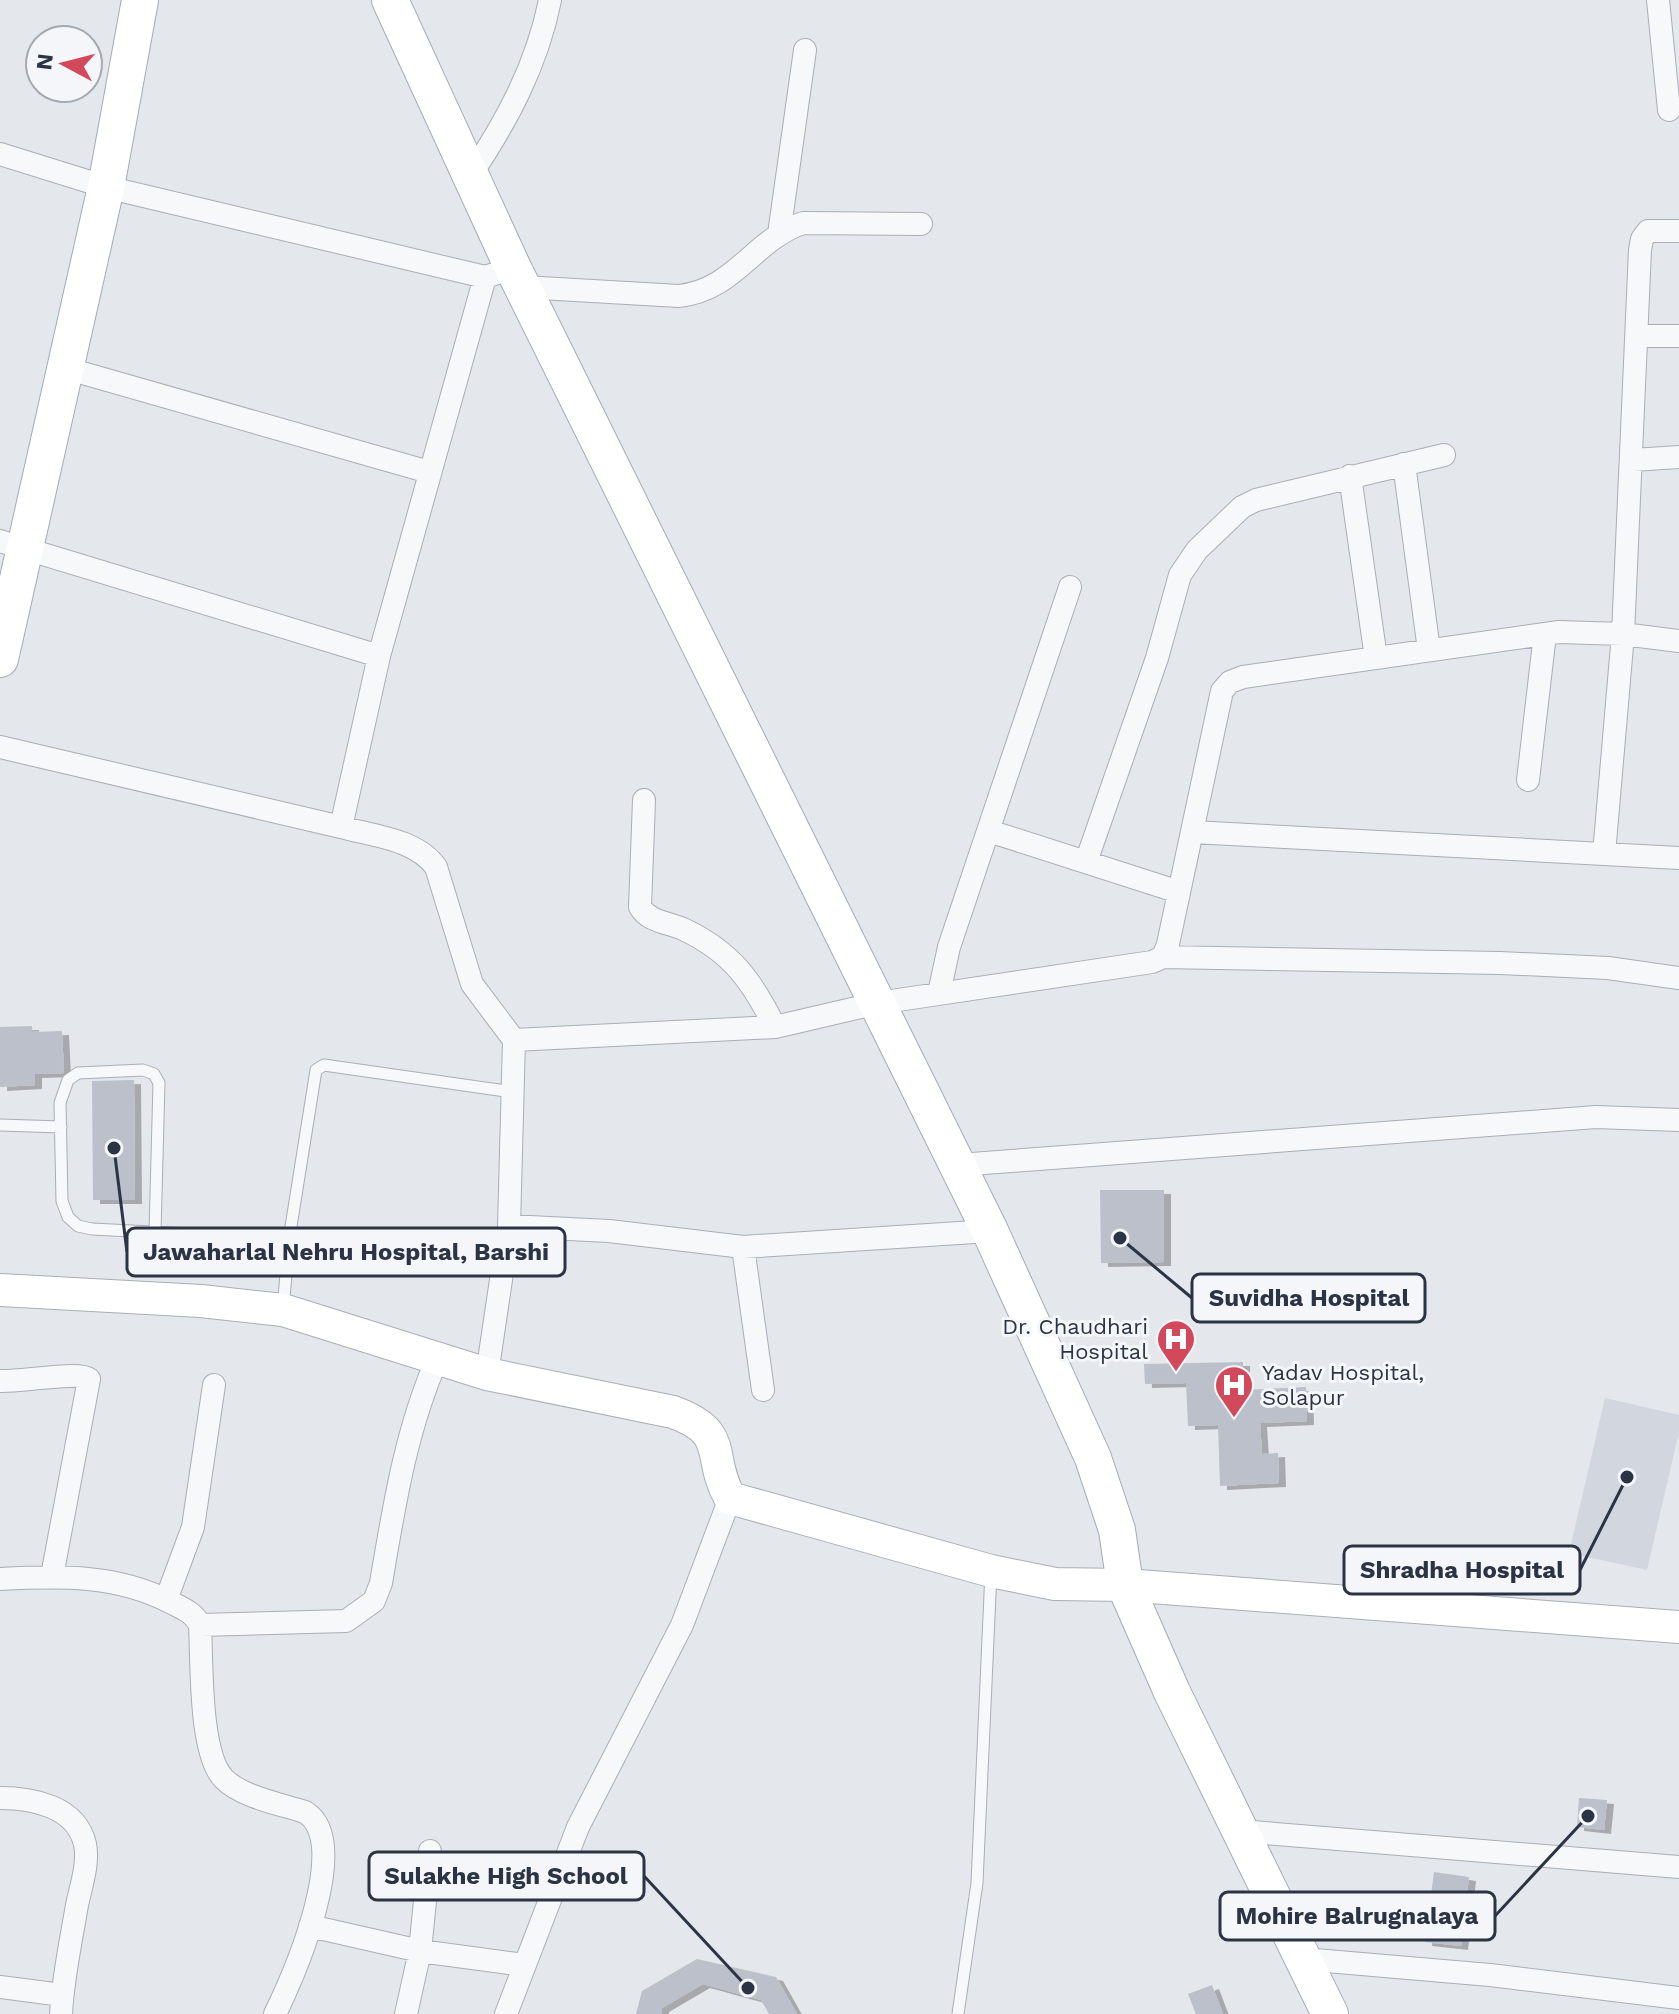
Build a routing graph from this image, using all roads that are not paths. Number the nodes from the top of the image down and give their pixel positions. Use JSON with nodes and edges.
{"nodes":[{"id":1,"x":140,"y":0,"type":"edge"},
{"id":2,"x":390,"y":0,"type":"edge"},
{"id":3,"x":550,"y":0,"type":"edge"},
{"id":4,"x":1658,"y":0,"type":"edge"},
{"id":5,"x":805,"y":50,"type":"dead end"},
{"id":6,"x":1669,"y":110,"type":"dead end"},
{"id":7,"x":0,"y":154,"type":"edge"},
{"id":8,"x":470,"y":176,"type":"junction"},
{"id":9,"x":106,"y":187,"type":"junction"},
{"id":10,"x":921,"y":224,"type":"dead end"},
{"id":11,"x":1679,"y":231,"type":"edge"},
{"id":12,"x":779,"y":234,"type":"junction"},
{"id":13,"x":507,"y":277,"type":"junction"},
{"id":14,"x":1637,"y":336,"type":"junction"},
{"id":15,"x":1679,"y":336,"type":"edge"},
{"id":16,"x":65,"y":368,"type":"junction"},
{"id":17,"x":1444,"y":455,"type":"dead end"},
{"id":18,"x":1679,"y":457,"type":"edge"},
{"id":19,"x":1633,"y":460,"type":"junction"},
{"id":20,"x":1404,"y":464,"type":"junction"},
{"id":21,"x":429,"y":472,"type":"junction"},
{"id":22,"x":1350,"y":476,"type":"junction"},
{"id":23,"x":13,"y":544,"type":"edge"},
{"id":24,"x":1070,"y":587,"type":"dead end"},
{"id":25,"x":1545,"y":634,"type":"junction"},
{"id":26,"x":1623,"y":634,"type":"junction"},
{"id":27,"x":1679,"y":641,"type":"edge"},
{"id":28,"x":1429,"y":650,"type":"junction"},
{"id":29,"x":379,"y":656,"type":"junction"},
{"id":30,"x":1376,"y":658,"type":"junction"},
{"id":31,"x":0,"y":659,"type":"edge"},
{"id":32,"x":0,"y":747,"type":"edge"},
{"id":33,"x":1528,"y":780,"type":"dead end"},
{"id":34,"x":644,"y":800,"type":"dead end"},
{"id":35,"x":341,"y":827,"type":"junction"},
{"id":36,"x":989,"y":831,"type":"junction"},
{"id":37,"x":1192,"y":832,"type":"junction"},
{"id":38,"x":1604,"y":854,"type":"junction"},
{"id":39,"x":1679,"y":858,"type":"edge"},
{"id":40,"x":1086,"y":862,"type":"junction"},
{"id":41,"x":1179,"y":892,"type":"junction"},
{"id":42,"x":1163,"y":957,"type":"junction"},
{"id":43,"x":1679,"y":978,"type":"edge"},
{"id":44,"x":939,"y":993,"type":"junction"},
{"id":45,"x":878,"y":1003,"type":"junction"},
{"id":46,"x":775,"y":1027,"type":"junction"},
{"id":47,"x":514,"y":1040,"type":"junction"},
{"id":48,"x":513,"y":1092,"type":"junction"},
{"id":49,"x":1679,"y":1120,"type":"edge"},
{"id":50,"x":0,"y":1125,"type":"edge"},
{"id":51,"x":61,"y":1127,"type":"junction"},
{"id":52,"x":958,"y":1165,"type":"junction"},
{"id":53,"x":509,"y":1226,"type":"junction"},
{"id":54,"x":990,"y":1231,"type":"junction"},
{"id":55,"x":155,"y":1232,"type":"junction"},
{"id":56,"x":289,"y":1239,"type":"junction"},
{"id":57,"x":743,"y":1247,"type":"junction"},
{"id":58,"x":0,"y":1290,"type":"edge"},
{"id":59,"x":283,"y":1310,"type":"junction"},
{"id":60,"x":438,"y":1357,"type":"junction"},
{"id":61,"x":487,"y":1374,"type":"junction"},
{"id":62,"x":0,"y":1381,"type":"edge"},
{"id":63,"x":214,"y":1385,"type":"dead end"},
{"id":64,"x":763,"y":1390,"type":"dead end"},
{"id":65,"x":730,"y":1498,"type":"junction"},
{"id":66,"x":991,"y":1571,"type":"junction"},
{"id":67,"x":52,"y":1576,"type":"junction"},
{"id":68,"x":0,"y":1579,"type":"edge"},
{"id":69,"x":1125,"y":1585,"type":"junction"},
{"id":70,"x":166,"y":1600,"type":"junction"},
{"id":71,"x":200,"y":1625,"type":"junction"},
{"id":72,"x":1679,"y":1627,"type":"edge"},
{"id":73,"x":0,"y":1798,"type":"edge"},
{"id":74,"x":1240,"y":1831,"type":"junction"},
{"id":75,"x":430,"y":1851,"type":"dead end"},
{"id":76,"x":1679,"y":1867,"type":"edge"},
{"id":77,"x":310,"y":1926,"type":"junction"},
{"id":78,"x":420,"y":1951,"type":"junction"},
{"id":79,"x":1303,"y":1959,"type":"junction"},
{"id":80,"x":524,"y":1965,"type":"junction"},
{"id":81,"x":0,"y":1987,"type":"edge"},
{"id":82,"x":1679,"y":1998,"type":"edge"},
{"id":83,"x":62,"y":2004,"type":"edge"},
{"id":84,"x":275,"y":2014,"type":"edge"},
{"id":85,"x":406,"y":2014,"type":"edge"},
{"id":86,"x":506,"y":2014,"type":"edge"},
{"id":87,"x":958,"y":2014,"type":"edge"},
{"id":88,"x":1330,"y":2014,"type":"edge"}],
"edges":[{"from":1,"to":9,"type":"main road"},
{"from":2,"to":8,"type":"main road"},
{"from":3,"to":8,"type":"street"},
{"from":4,"to":6,"type":"street"},
{"from":5,"to":12,"type":"street"},
{"from":7,"to":9,"type":"street"},
{"from":8,"to":13,"type":"main road"},
{"from":9,"to":13,"type":"street"},
{"from":9,"to":16,"type":"main road"},
{"from":10,"to":12,"type":"street"},
{"from":11,"to":14,"type":"street"},
{"from":12,"to":13,"type":"street"},
{"from":13,"to":21,"type":"street"},
{"from":13,"to":45,"type":"main road"},
{"from":14,"to":15,"type":"street"},
{"from":14,"to":19,"type":"street"},
{"from":16,"to":21,"type":"street"},
{"from":16,"to":23,"type":"main road"},
{"from":17,"to":20,"type":"street"},
{"from":18,"to":19,"type":"street"},
{"from":19,"to":26,"type":"street"},
{"from":20,"to":22,"type":"street"},
{"from":20,"to":28,"type":"street"},
{"from":21,"to":29,"type":"street"},
{"from":22,"to":30,"type":"street"},
{"from":22,"to":40,"type":"street"},
{"from":23,"to":29,"type":"street"},
{"from":23,"to":31,"type":"main road"},
{"from":24,"to":36,"type":"street"},
{"from":25,"to":26,"type":"street"},
{"from":25,"to":28,"type":"street"},
{"from":25,"to":33,"type":"street"},
{"from":26,"to":27,"type":"street"},
{"from":26,"to":38,"type":"street"},
{"from":28,"to":30,"type":"street"},
{"from":29,"to":35,"type":"street"},
{"from":30,"to":37,"type":"street"},
{"from":32,"to":35,"type":"street"},
{"from":34,"to":46,"type":"street"},
{"from":35,"to":47,"type":"street"},
{"from":36,"to":40,"type":"street"},
{"from":36,"to":44,"type":"street"},
{"from":37,"to":38,"type":"street"},
{"from":37,"to":41,"type":"street"},
{"from":38,"to":39,"type":"street"},
{"from":40,"to":41,"type":"street"},
{"from":41,"to":42,"type":"street"},
{"from":42,"to":43,"type":"street"},
{"from":42,"to":44,"type":"street"},
{"from":44,"to":45,"type":"street"},
{"from":45,"to":46,"type":"street"},
{"from":45,"to":52,"type":"main road"},
{"from":46,"to":47,"type":"street"},
{"from":47,"to":48,"type":"street"},
{"from":48,"to":53,"type":"street"},
{"from":48,"to":56,"type":"lane"},
{"from":49,"to":52,"type":"street"},
{"from":50,"to":51,"type":"lane"},
{"from":51,"to":55,"type":"lane"},
{"from":51,"to":55,"type":"lane"},
{"from":52,"to":54,"type":"main road"},
{"from":53,"to":57,"type":"street"},
{"from":53,"to":61,"type":"street"},
{"from":54,"to":57,"type":"street"},
{"from":54,"to":69,"type":"main road"},
{"from":55,"to":56,"type":"lane"},
{"from":56,"to":59,"type":"lane"},
{"from":57,"to":64,"type":"street"},
{"from":58,"to":59,"type":"main road"},
{"from":59,"to":60,"type":"main road"},
{"from":60,"to":61,"type":"main road"},
{"from":60,"to":71,"type":"street"},
{"from":61,"to":65,"type":"main road"},
{"from":62,"to":67,"type":"street"},
{"from":63,"to":70,"type":"street"},
{"from":65,"to":66,"type":"main road"},
{"from":65,"to":80,"type":"street"},
{"from":66,"to":69,"type":"main road"},
{"from":66,"to":87,"type":"lane"},
{"from":67,"to":68,"type":"street"},
{"from":67,"to":70,"type":"street"},
{"from":69,"to":72,"type":"main road"},
{"from":69,"to":74,"type":"main road"},
{"from":70,"to":71,"type":"street"},
{"from":71,"to":77,"type":"street"},
{"from":73,"to":83,"type":"street"},
{"from":74,"to":76,"type":"street"},
{"from":74,"to":79,"type":"main road"},
{"from":75,"to":78,"type":"street"},
{"from":77,"to":78,"type":"street"},
{"from":77,"to":84,"type":"street"},
{"from":78,"to":80,"type":"street"},
{"from":78,"to":85,"type":"street"},
{"from":79,"to":82,"type":"street"},
{"from":79,"to":88,"type":"main road"},
{"from":80,"to":86,"type":"street"},
{"from":81,"to":83,"type":"street"}]}
